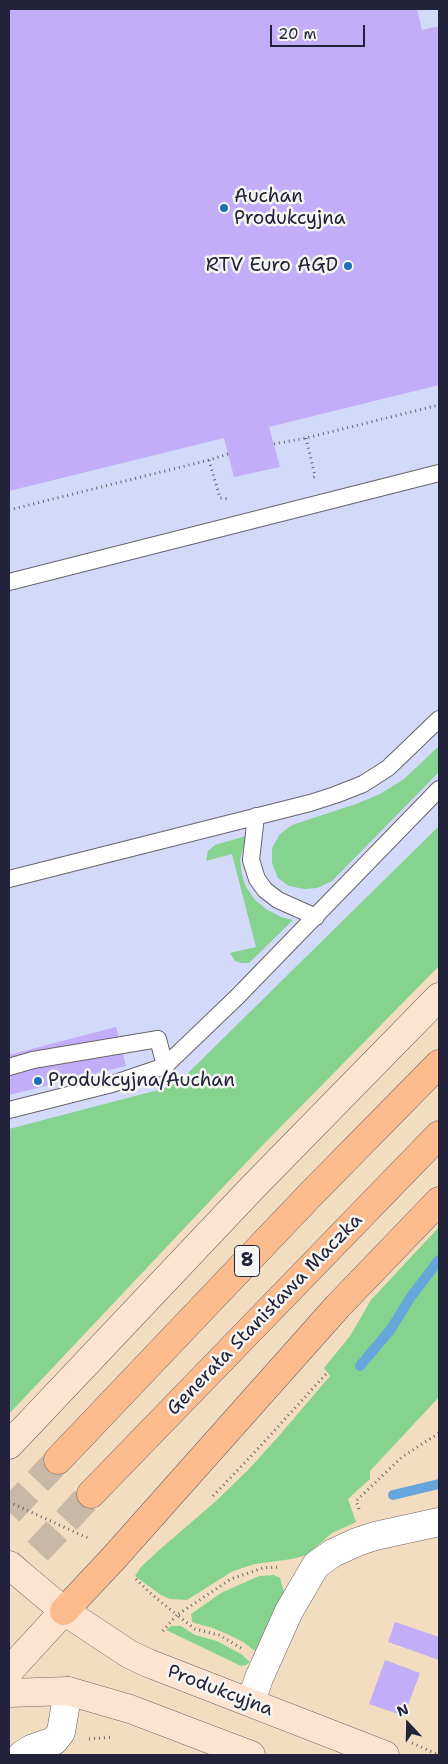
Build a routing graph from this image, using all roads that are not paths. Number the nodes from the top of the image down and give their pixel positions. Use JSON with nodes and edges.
{"nodes":[{"id":1,"x":439,"y":473,"type":"edge"},
{"id":2,"x":9,"y":582,"type":"edge"},
{"id":3,"x":439,"y":719,"type":"edge"},
{"id":4,"x":439,"y":789,"type":"edge"},
{"id":5,"x":256,"y":816,"type":"junction"},
{"id":6,"x":9,"y":880,"type":"edge"},
{"id":7,"x":316,"y":917,"type":"junction"},
{"id":8,"x":439,"y":997,"type":"edge"},
{"id":9,"x":439,"y":1064,"type":"edge"},
{"id":10,"x":165,"y":1066,"type":"junction"},
{"id":11,"x":9,"y":1067,"type":"edge"},
{"id":12,"x":9,"y":1110,"type":"edge"},
{"id":13,"x":439,"y":1136,"type":"edge"},
{"id":14,"x":439,"y":1201,"type":"edge"},
{"id":15,"x":9,"y":1445,"type":"edge"},
{"id":16,"x":58,"y":1460,"type":"tunnel mouth"},
{"id":17,"x":92,"y":1494,"type":"tunnel mouth"},
{"id":18,"x":439,"y":1522,"type":"edge"},
{"id":19,"x":9,"y":1565,"type":"edge"},
{"id":20,"x":64,"y":1611,"type":"junction"},
{"id":21,"x":9,"y":1670,"type":"edge"},
{"id":22,"x":255,"y":1690,"type":"junction"},
{"id":23,"x":68,"y":1691,"type":"junction"},
{"id":24,"x":9,"y":1692,"type":"edge"},
{"id":25,"x":22,"y":1755,"type":"edge"},
{"id":26,"x":251,"y":1755,"type":"edge"},
{"id":27,"x":385,"y":1755,"type":"edge"}],
"edges":[{"from":1,"to":2,"type":"lane"},
{"from":3,"to":5,"type":"lane"},
{"from":4,"to":7,"type":"lane"},
{"from":5,"to":6,"type":"lane"},
{"from":5,"to":7,"type":"lane"},
{"from":7,"to":10,"type":"lane"},
{"from":8,"to":15,"type":"main road"},
{"from":9,"to":16,"type":"highway","number":"8"},
{"from":10,"to":11,"type":"lane"},
{"from":10,"to":12,"type":"lane"},
{"from":13,"to":17,"type":"highway","name":"Generała Stanisława Maczka"},
{"from":14,"to":20,"type":"highway"},
{"from":18,"to":22,"type":"street"},
{"from":19,"to":20,"type":"main road","name":"Produkcyjna"},
{"from":20,"to":21,"type":"main road"},
{"from":20,"to":22,"type":"main road","name":"Produkcyjna"},
{"from":22,"to":27,"type":"main road","name":"Produkcyjna"},
{"from":23,"to":24,"type":"main road"},
{"from":23,"to":25,"type":"street"},
{"from":23,"to":26,"type":"main road"}]}
